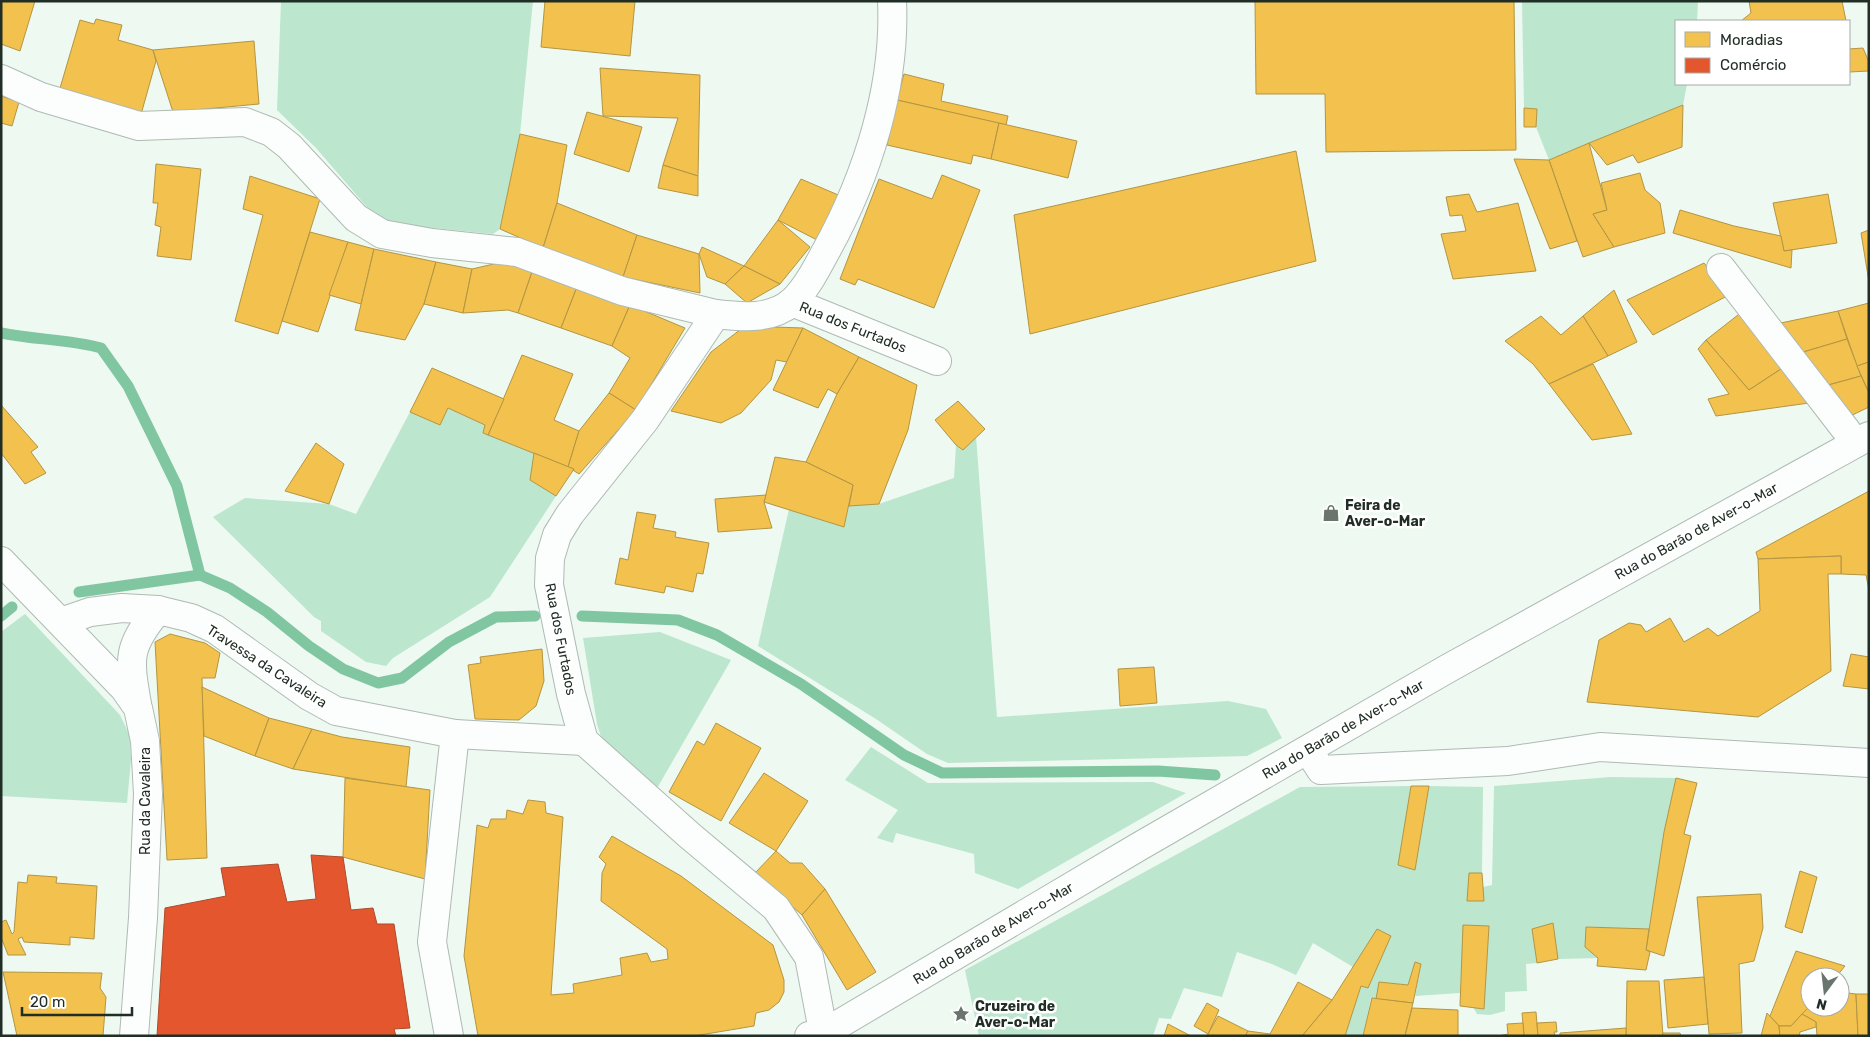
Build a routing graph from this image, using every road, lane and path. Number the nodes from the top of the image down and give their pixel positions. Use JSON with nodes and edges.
{"nodes":[{"id":1,"x":892,"y":1,"type":"edge"},
{"id":2,"x":1,"y":79,"type":"edge"},
{"id":3,"x":1721,"y":268,"type":"dead end"},
{"id":4,"x":792,"y":302,"type":"junction"},
{"id":5,"x":716,"y":314,"type":"junction"},
{"id":6,"x":937,"y":361,"type":"dead end"},
{"id":7,"x":1862,"y":439,"type":"edge"},
{"id":8,"x":1,"y":561,"type":"edge"},
{"id":9,"x":158,"y":610,"type":"junction"},
{"id":10,"x":61,"y":622,"type":"junction"},
{"id":11,"x":138,"y":708,"type":"junction"},
{"id":12,"x":455,"y":734,"type":"junction"},
{"id":13,"x":584,"y":741,"type":"junction"},
{"id":14,"x":1308,"y":750,"type":"junction"},
{"id":15,"x":1869,"y":763,"type":"edge"},
{"id":16,"x":824,"y":1035,"type":"edge"},
{"id":17,"x":134,"y":1036,"type":"edge"},
{"id":18,"x":449,"y":1036,"type":"edge"}],
"edges":[{"from":1,"to":4,"type":"street"},
{"from":2,"to":5,"type":"street"},
{"from":3,"to":7,"type":"street"},
{"from":4,"to":5,"type":"street","name":"Rua dos Furtados"},
{"from":4,"to":6,"type":"street","name":"Rua dos Furtados"},
{"from":5,"to":13,"type":"street","name":"Rua dos Furtados"},
{"from":7,"to":14,"type":"street","name":"Rua do Barão de Aver-o-Mar"},
{"from":8,"to":10,"type":"street","name":"Rua da Cavaleira"},
{"from":9,"to":10,"type":"street","name":"Travessa da Cavaleira"},
{"from":9,"to":11,"type":"street"},
{"from":9,"to":12,"type":"street","name":"Travessa da Cavaleira"},
{"from":10,"to":11,"type":"street","name":"Rua da Cavaleira"},
{"from":11,"to":17,"type":"street","name":"Rua da Cavaleira"},
{"from":12,"to":13,"type":"street","name":"Travessa da Cavaleira"},
{"from":12,"to":18,"type":"street"},
{"from":13,"to":16,"type":"street"},
{"from":14,"to":15,"type":"street"},
{"from":14,"to":16,"type":"street","name":"Rua do Barão de Aver-o-Mar"}]}
